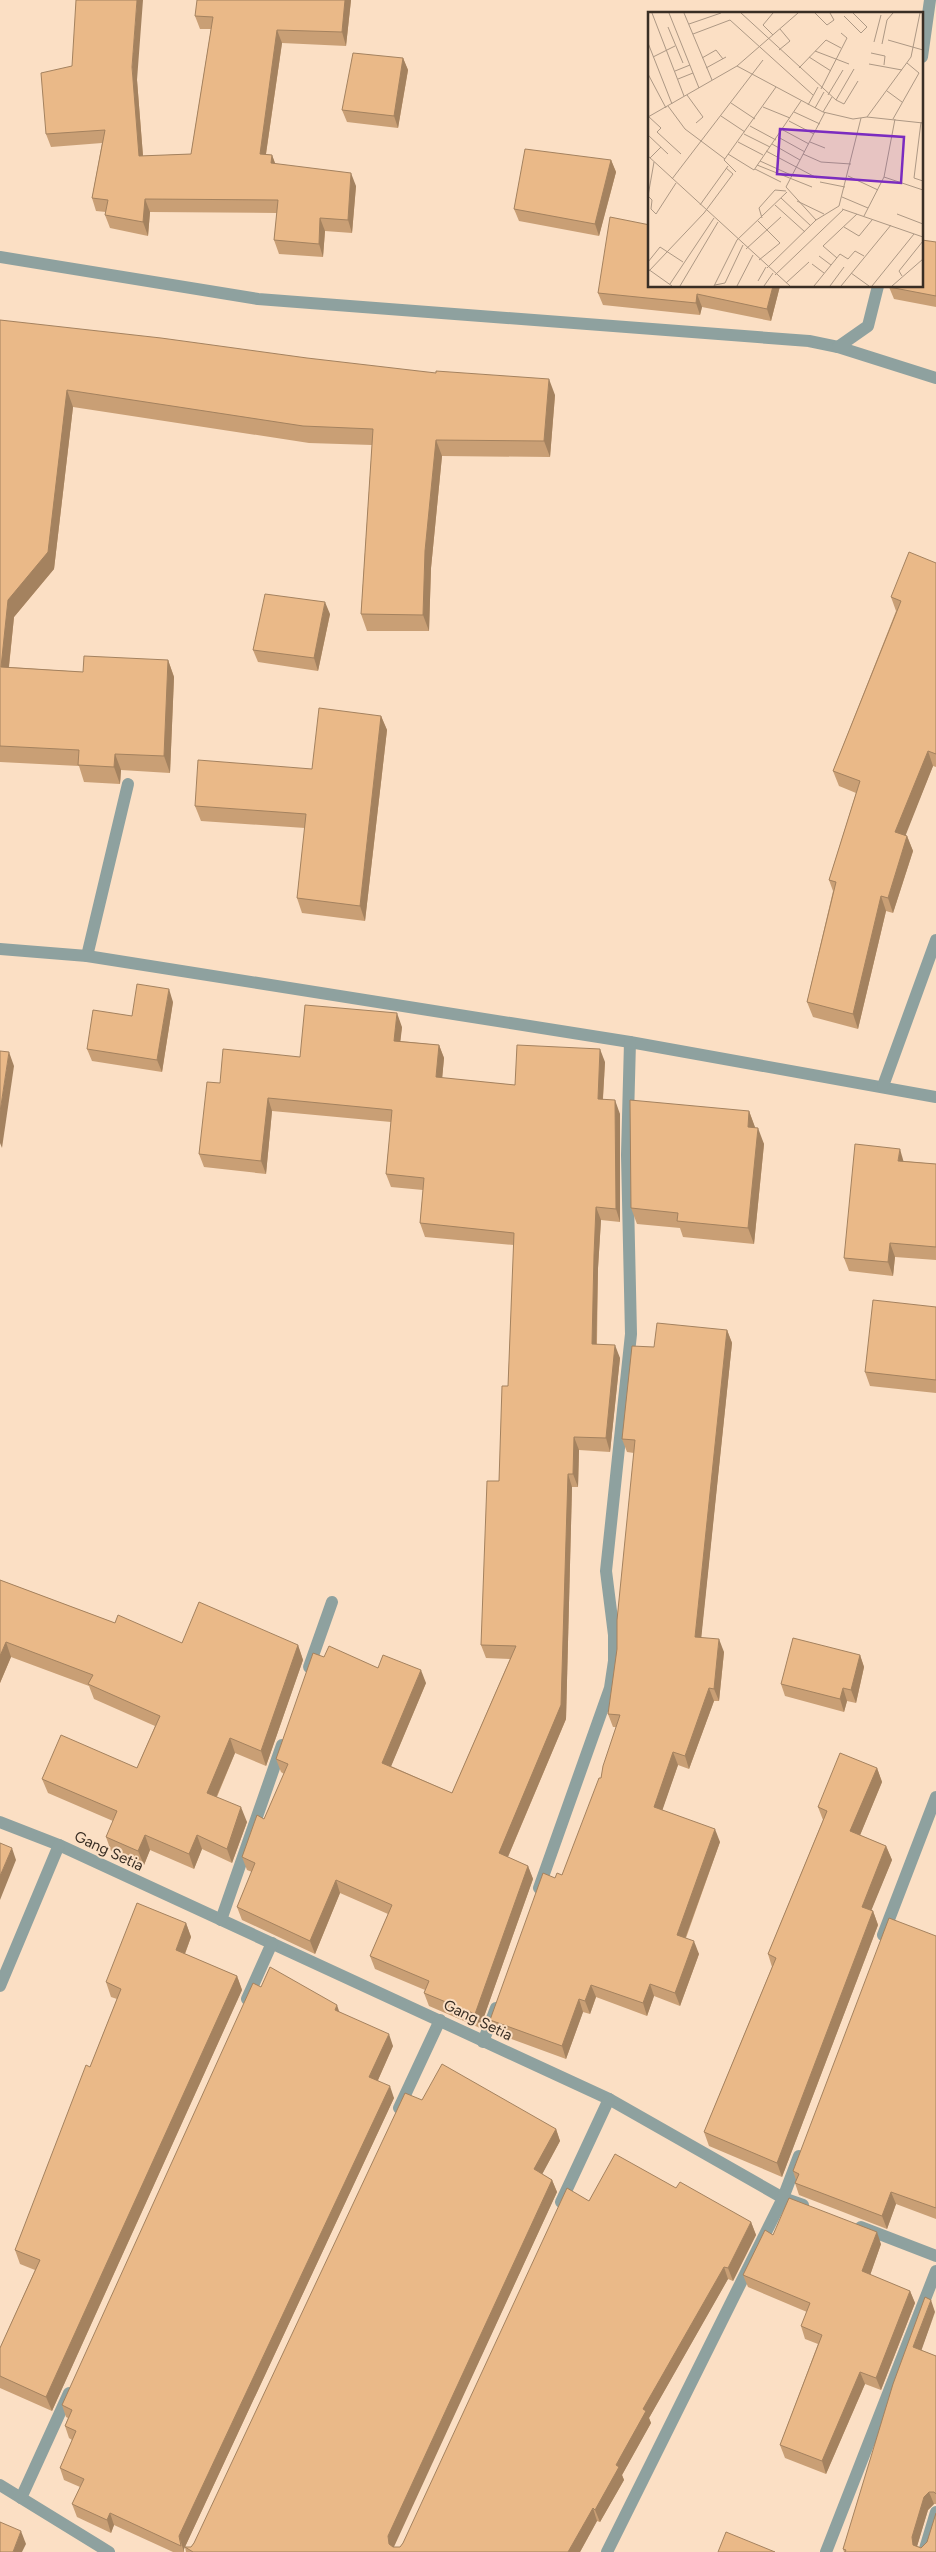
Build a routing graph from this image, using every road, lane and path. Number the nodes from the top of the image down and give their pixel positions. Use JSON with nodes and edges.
{"nodes":[{"id":1,"x":930,"y":0,"type":"edge"},
{"id":2,"x":924,"y":43,"type":"edge"},
{"id":3,"x":0,"y":257,"type":"edge"},
{"id":4,"x":878,"y":288,"type":"edge"},
{"id":5,"x":838,"y":347,"type":"junction"},
{"id":6,"x":936,"y":378,"type":"edge"},
{"id":7,"x":128,"y":784,"type":"dead end"},
{"id":8,"x":936,"y":940,"type":"edge"},
{"id":9,"x":0,"y":949,"type":"edge"},
{"id":10,"x":87,"y":956,"type":"junction"},
{"id":11,"x":630,"y":1042,"type":"junction"},
{"id":12,"x":883,"y":1086,"type":"junction"},
{"id":13,"x":936,"y":1097,"type":"edge"},
{"id":14,"x":332,"y":1602,"type":"dead end"},
{"id":15,"x":306,"y":1677,"type":"edge"},
{"id":16,"x":286,"y":1733,"type":"edge"},
{"id":17,"x":936,"y":1797,"type":"edge"},
{"id":18,"x":0,"y":1822,"type":"edge"},
{"id":19,"x":59,"y":1846,"type":"junction"},
{"id":20,"x":534,"y":1903,"type":"edge"},
{"id":21,"x":221,"y":1920,"type":"junction"},
{"id":22,"x":272,"y":1943,"type":"junction"},
{"id":23,"x":879,"y":1946,"type":"edge"},
{"id":24,"x":0,"y":1986,"type":"edge"},
{"id":25,"x":500,"y":1996,"type":"edge"},
{"id":26,"x":244,"y":2007,"type":"edge"},
{"id":27,"x":440,"y":2020,"type":"junction"},
{"id":28,"x":484,"y":2042,"type":"junction"},
{"id":29,"x":609,"y":2099,"type":"junction"},
{"id":30,"x":394,"y":2119,"type":"edge"},
{"id":31,"x":804,"y":2142,"type":"edge"},
{"id":32,"x":783,"y":2198,"type":"junction"},
{"id":33,"x":819,"y":2211,"type":"edge"},
{"id":34,"x":554,"y":2217,"type":"edge"},
{"id":35,"x":846,"y":2222,"type":"edge"},
{"id":36,"x":936,"y":2256,"type":"edge"},
{"id":37,"x":936,"y":2271,"type":"edge"},
{"id":38,"x":75,"y":2380,"type":"edge"},
{"id":39,"x":0,"y":2485,"type":"edge"},
{"id":40,"x":22,"y":2498,"type":"junction"},
{"id":41,"x":936,"y":2512,"type":"edge"},
{"id":42,"x":109,"y":2552,"type":"edge"},
{"id":43,"x":606,"y":2552,"type":"edge"},
{"id":44,"x":826,"y":2552,"type":"edge"},
{"id":45,"x":924,"y":2552,"type":"edge"}],
"edges":[{"from":1,"to":2,"type":"street"},
{"from":3,"to":5,"type":"street"},
{"from":4,"to":5,"type":"street"},
{"from":5,"to":6,"type":"street"},
{"from":7,"to":10,"type":"street"},
{"from":8,"to":12,"type":"street"},
{"from":9,"to":10,"type":"street"},
{"from":10,"to":11,"type":"street"},
{"from":11,"to":12,"type":"street"},
{"from":11,"to":20,"type":"street"},
{"from":12,"to":13,"type":"street"},
{"from":14,"to":15,"type":"street"},
{"from":16,"to":21,"type":"street"},
{"from":17,"to":23,"type":"street"},
{"from":18,"to":19,"type":"street","name":"Gang Setia"},
{"from":19,"to":21,"type":"street","name":"Gang Setia"},
{"from":19,"to":24,"type":"street"},
{"from":21,"to":22,"type":"street","name":"Gang Setia"},
{"from":22,"to":26,"type":"street"},
{"from":22,"to":27,"type":"street","name":"Gang Setia"},
{"from":25,"to":28,"type":"street"},
{"from":27,"to":28,"type":"street","name":"Gang Setia"},
{"from":27,"to":30,"type":"street"},
{"from":28,"to":29,"type":"street","name":"Gang Setia"},
{"from":29,"to":32,"type":"street","name":"Gang Setia"},
{"from":29,"to":34,"type":"street"},
{"from":31,"to":32,"type":"street"},
{"from":32,"to":33,"type":"street","name":"Gang Setia"},
{"from":32,"to":43,"type":"street"},
{"from":35,"to":36,"type":"street"},
{"from":37,"to":44,"type":"street"},
{"from":38,"to":40,"type":"street"},
{"from":39,"to":40,"type":"street"},
{"from":40,"to":42,"type":"street"},
{"from":41,"to":45,"type":"street"}]}
